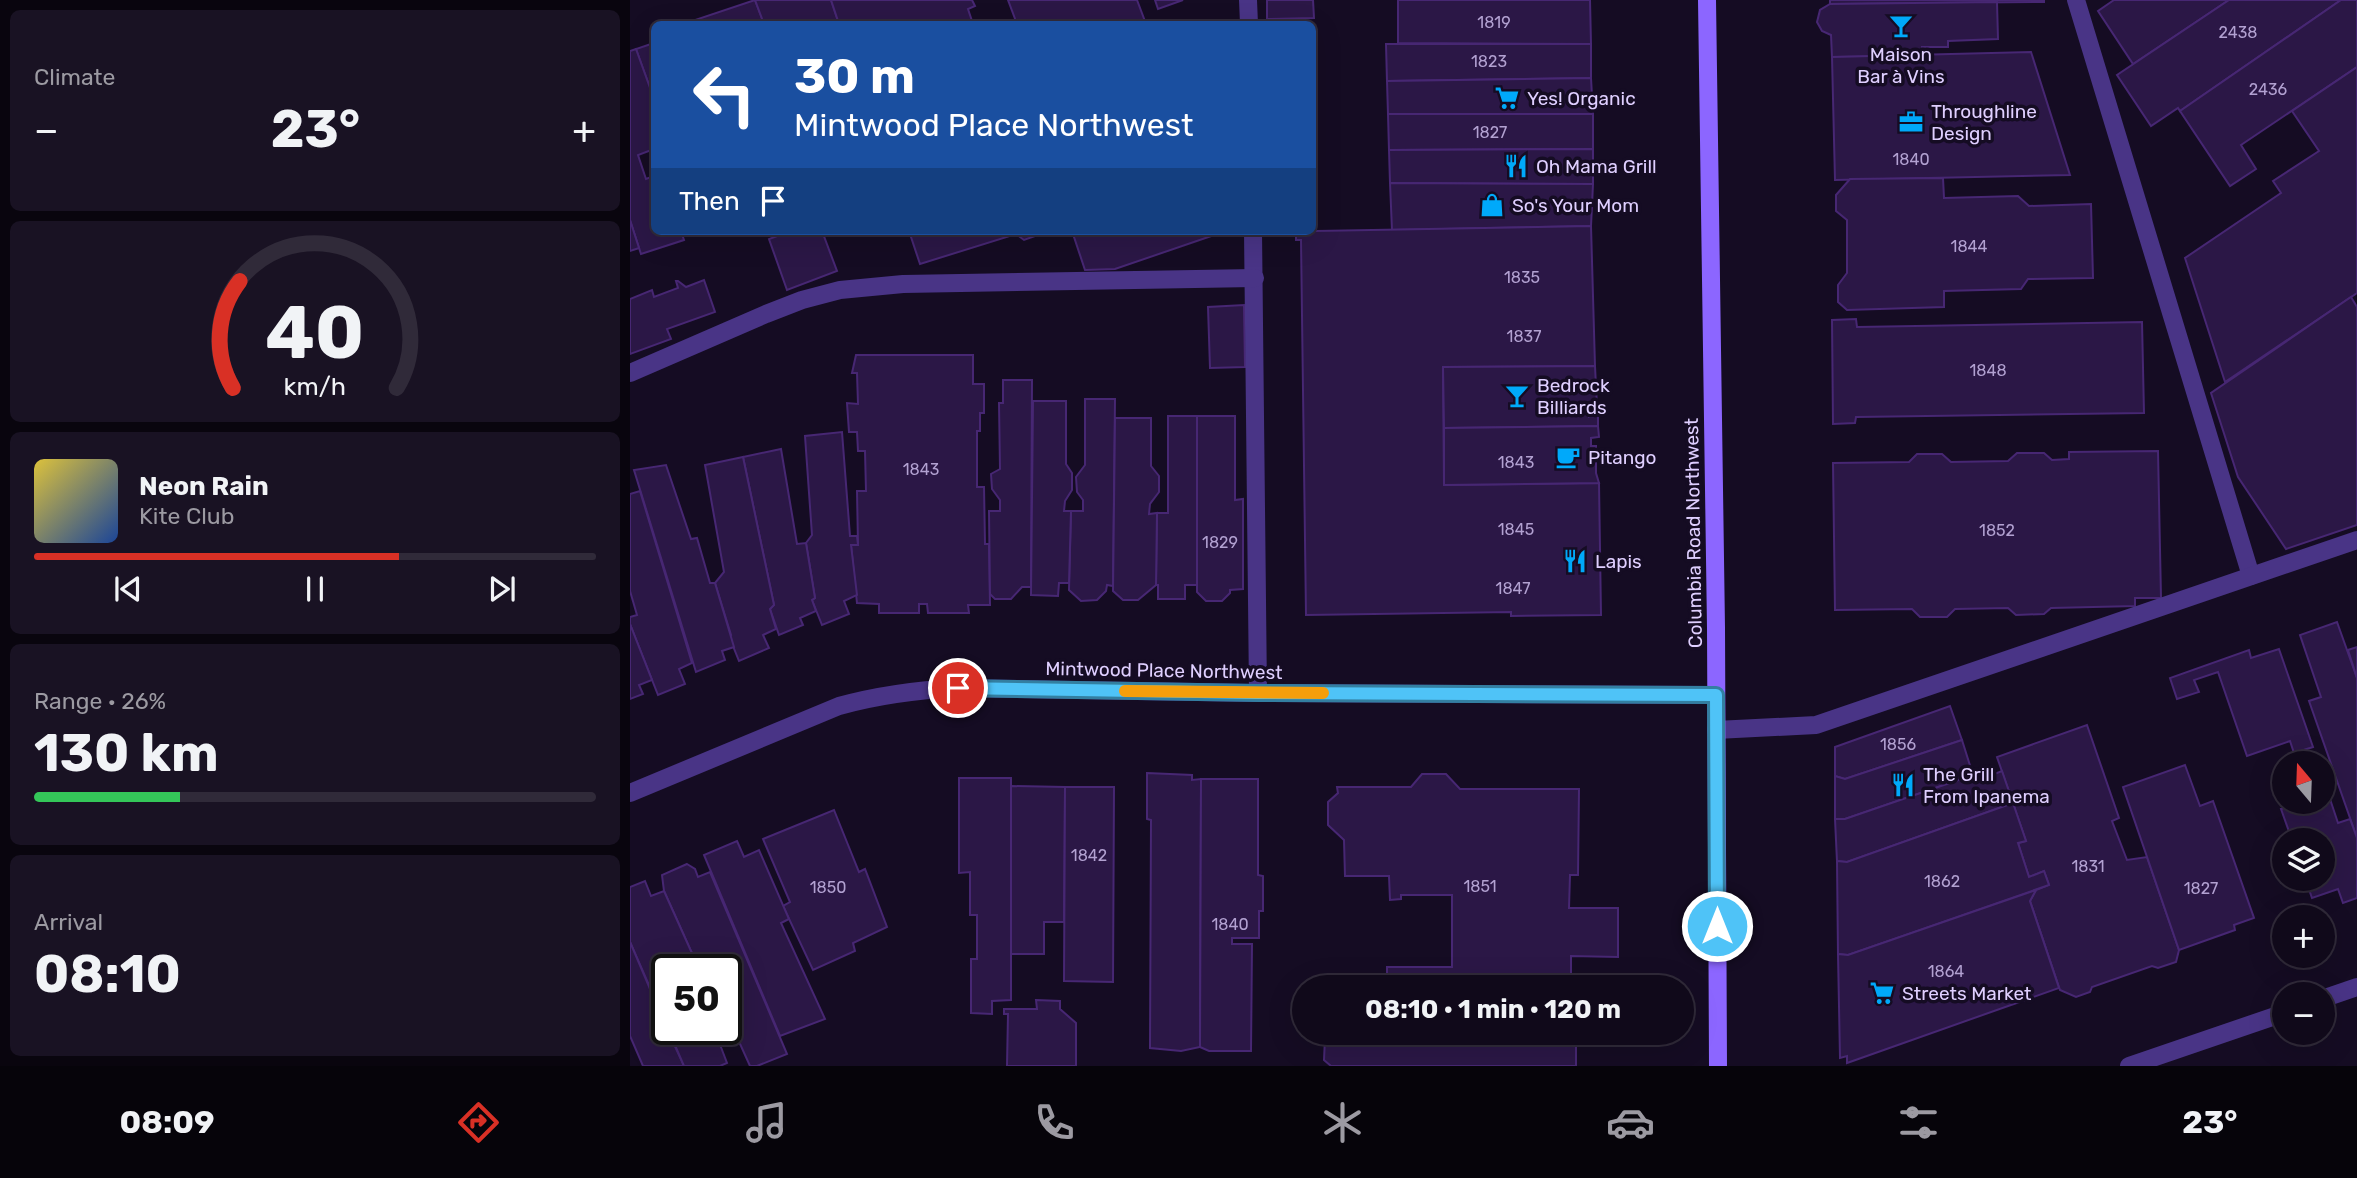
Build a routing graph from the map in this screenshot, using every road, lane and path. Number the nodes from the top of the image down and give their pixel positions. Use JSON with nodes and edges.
{"nodes":[{"id":1,"x":1248,"y":0,"type":"edge"},
{"id":2,"x":1707,"y":0,"type":"edge"},
{"id":3,"x":2076,"y":0,"type":"edge"},
{"id":4,"x":1249,"y":21,"type":"edge"},
{"id":5,"x":1253,"y":235,"type":"edge"},
{"id":6,"x":1255,"y":278,"type":"junction"},
{"id":7,"x":630,"y":373,"type":"edge"},
{"id":8,"x":2357,"y":540,"type":"edge"},
{"id":9,"x":2250,"y":576,"type":"junction"},
{"id":10,"x":1258,"y":693,"type":"junction"},
{"id":11,"x":1716,"y":695,"type":"junction"},
{"id":12,"x":1716,"y":730,"type":"junction"},
{"id":13,"x":630,"y":793,"type":"edge"},
{"id":14,"x":2357,"y":987,"type":"edge"},
{"id":15,"x":2335,"y":995,"type":"edge"},
{"id":16,"x":2272,"y":1017,"type":"edge"},
{"id":17,"x":1718,"y":1066,"type":"edge"},
{"id":18,"x":2129,"y":1066,"type":"edge"}],
"edges":[{"from":1,"to":4,"type":"street"},
{"from":2,"to":11,"type":"main road","name":"Columbia Road Northwest"},
{"from":3,"to":9,"type":"street"},
{"from":5,"to":6,"type":"street"},
{"from":6,"to":7,"type":"street"},
{"from":6,"to":10,"type":"street"},
{"from":8,"to":9,"type":"street"},
{"from":9,"to":12,"type":"street"},
{"from":10,"to":11,"type":"street","name":"Mintwood Place Northwest"},
{"from":10,"to":13,"type":"street","name":"Mintwood Place Northwest"},
{"from":11,"to":12,"type":"main road","name":"Columbia Road Northwest"},
{"from":12,"to":17,"type":"main road","name":"Columbia Road Northwest"},
{"from":14,"to":15,"type":"street"},
{"from":16,"to":18,"type":"street"}]}
